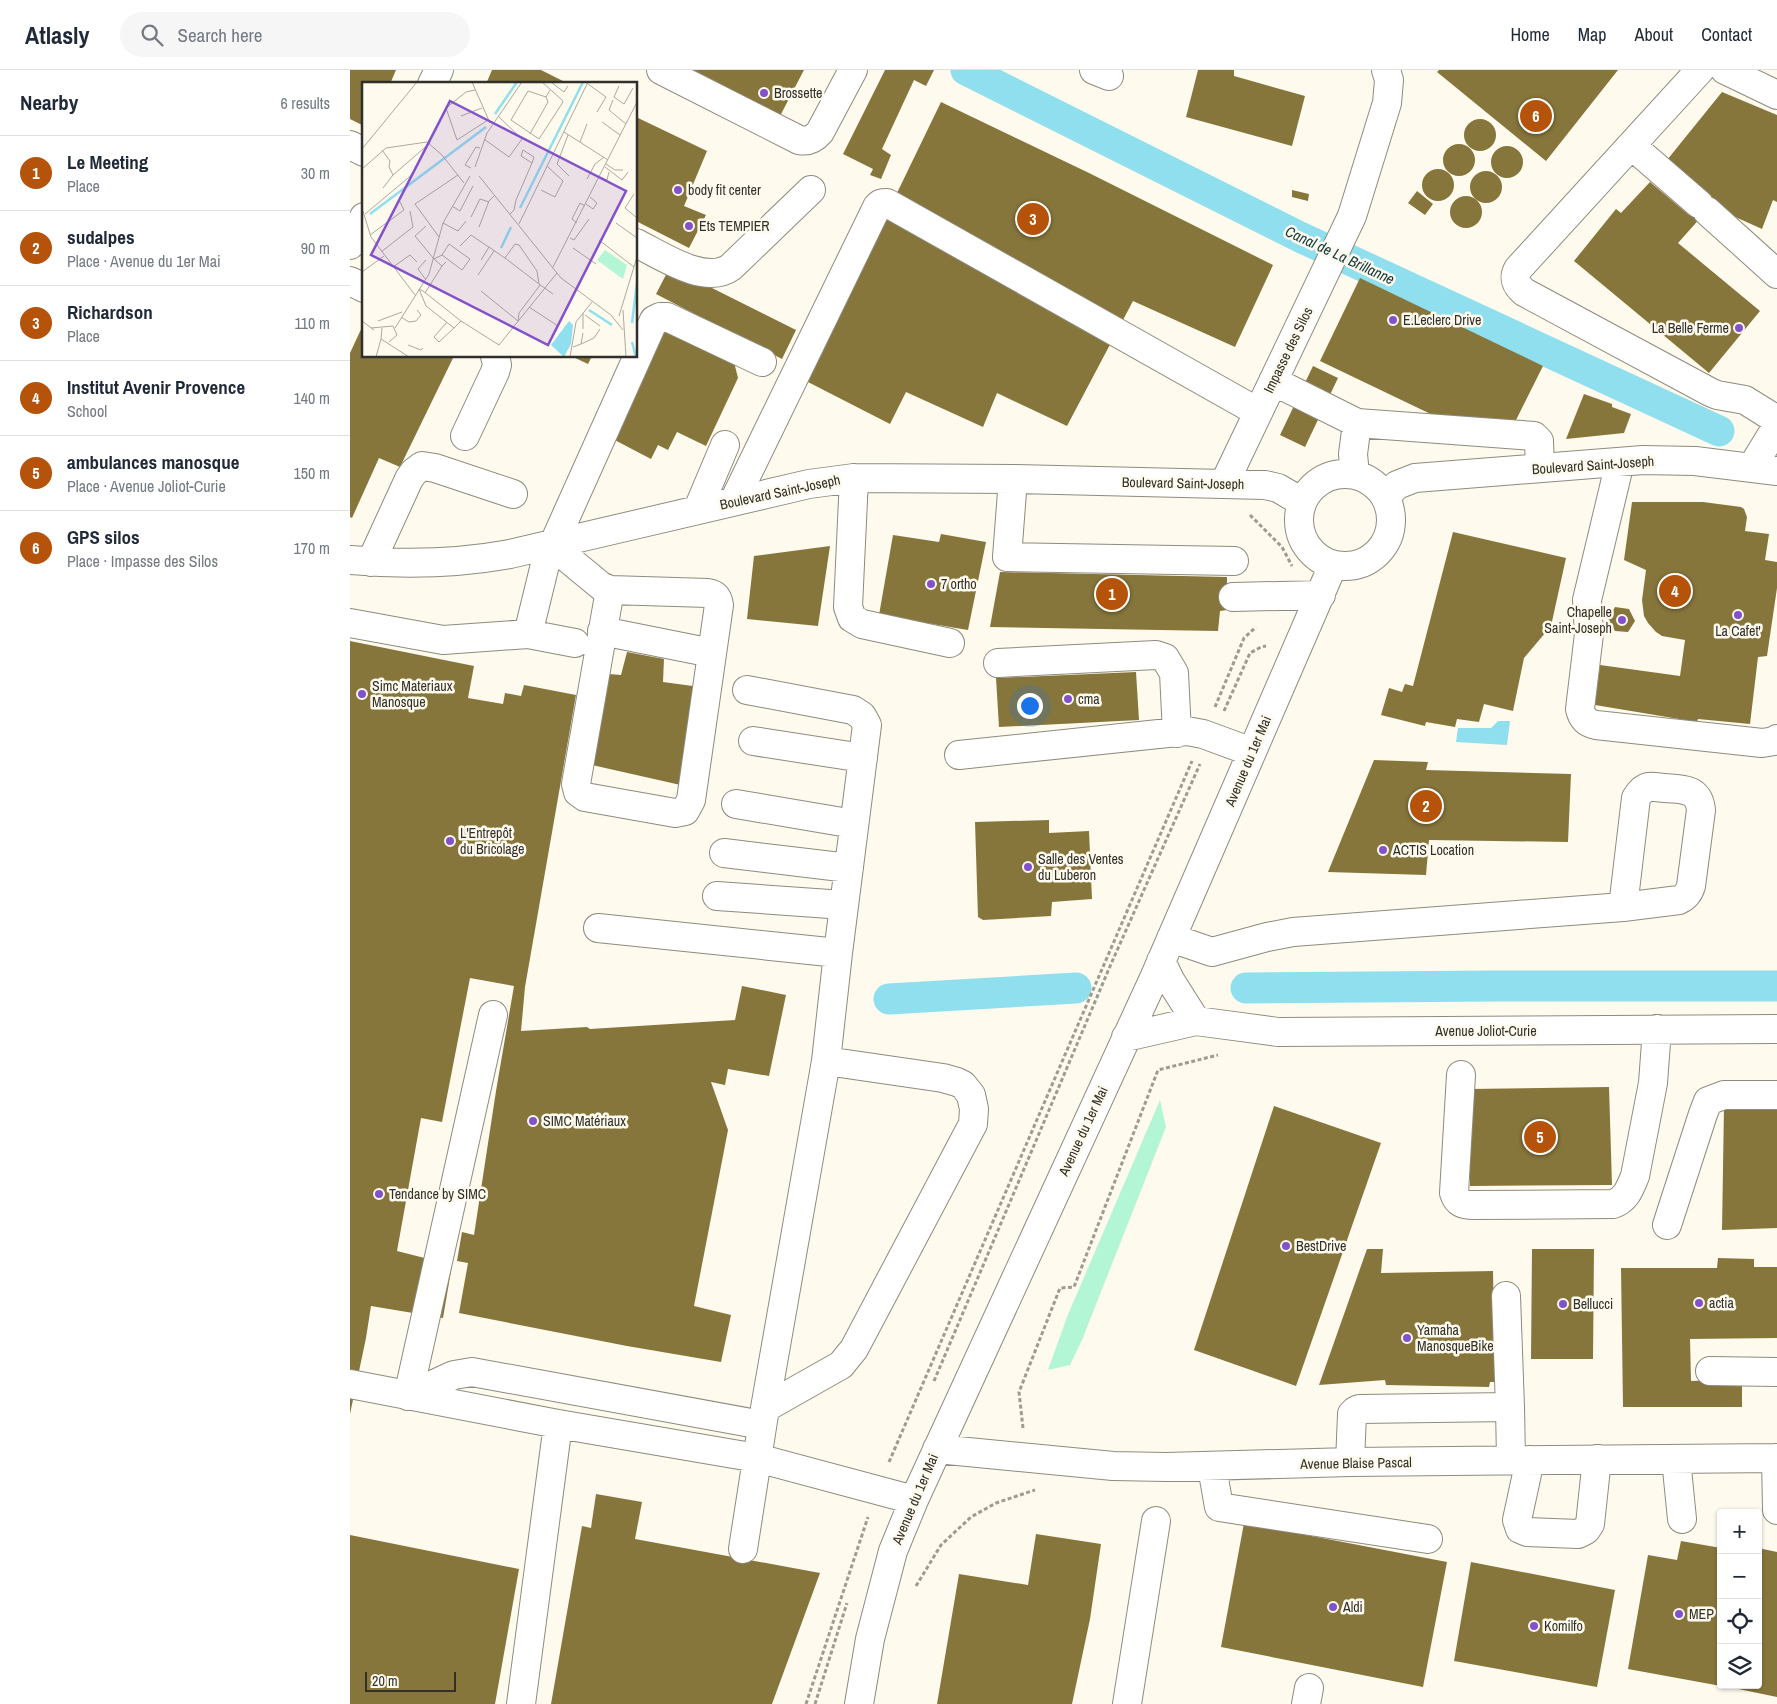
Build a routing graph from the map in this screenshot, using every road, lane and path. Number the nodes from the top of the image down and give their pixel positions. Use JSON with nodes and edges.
{"nodes":[{"id":1,"x":439,"y":70,"type":"edge"},
{"id":2,"x":661,"y":70,"type":"edge"},
{"id":3,"x":853,"y":70,"type":"edge"},
{"id":4,"x":1700,"y":70,"type":"edge"},
{"id":5,"x":1725,"y":70,"type":"edge"},
{"id":6,"x":1380,"y":73,"type":"edge"},
{"id":7,"x":433,"y":82,"type":"edge"},
{"id":8,"x":1777,"y":95,"type":"edge"},
{"id":9,"x":350,"y":145,"type":"edge"},
{"id":10,"x":1632,"y":146,"type":"junction"},
{"id":11,"x":362,"y":151,"type":"edge"},
{"id":12,"x":811,"y":190,"type":"dead end"},
{"id":13,"x":362,"y":221,"type":"edge"},
{"id":14,"x":638,"y":244,"type":"edge"},
{"id":15,"x":350,"y":245,"type":"edge"},
{"id":16,"x":1777,"y":274,"type":"edge"},
{"id":17,"x":350,"y":281,"type":"edge"},
{"id":18,"x":362,"y":287,"type":"edge"},
{"id":19,"x":638,"y":355,"type":"edge"},
{"id":20,"x":495,"y":358,"type":"edge"},
{"id":21,"x":637,"y":358,"type":"edge"},
{"id":22,"x":762,"y":362,"type":"dead end"},
{"id":23,"x":1273,"y":381,"type":"junction"},
{"id":24,"x":1258,"y":412,"type":"junction"},
{"id":25,"x":1777,"y":420,"type":"edge"},
{"id":26,"x":1357,"y":423,"type":"junction"},
{"id":27,"x":1777,"y":426,"type":"edge"},
{"id":28,"x":465,"y":436,"type":"dead end"},
{"id":29,"x":725,"y":445,"type":"dead end"},
{"id":30,"x":1620,"y":462,"type":"junction"},
{"id":31,"x":1540,"y":468,"type":"junction"},
{"id":32,"x":1764,"y":469,"type":"edge"},
{"id":33,"x":1355,"y":476,"type":"junction"},
{"id":34,"x":854,"y":478,"type":"junction"},
{"id":35,"x":1013,"y":479,"type":"junction"},
{"id":36,"x":1224,"y":484,"type":"junction"},
{"id":37,"x":513,"y":494,"type":"dead end"},
{"id":38,"x":1385,"y":497,"type":"junction"},
{"id":39,"x":734,"y":501,"type":"junction"},
{"id":40,"x":1302,"y":502,"type":"junction"},
{"id":41,"x":698,"y":509,"type":"junction"},
{"id":42,"x":552,"y":544,"type":"junction"},
{"id":43,"x":360,"y":561,"type":"edge"},
{"id":44,"x":1234,"y":561,"type":"dead end"},
{"id":45,"x":1333,"y":565,"type":"junction"},
{"id":46,"x":610,"y":590,"type":"junction"},
{"id":47,"x":1320,"y":595,"type":"junction"},
{"id":48,"x":1233,"y":597,"type":"dead end"},
{"id":49,"x":350,"y":623,"type":"edge"},
{"id":50,"x":1258,"y":626,"type":"dead end"},
{"id":51,"x":602,"y":631,"type":"junction"},
{"id":52,"x":528,"y":634,"type":"junction"},
{"id":53,"x":575,"y":643,"type":"dead end"},
{"id":54,"x":950,"y":643,"type":"dead end"},
{"id":55,"x":1269,"y":645,"type":"dead end"},
{"id":56,"x":712,"y":653,"type":"junction"},
{"id":57,"x":998,"y":663,"type":"dead end"},
{"id":58,"x":747,"y":690,"type":"dead end"},
{"id":59,"x":1198,"y":734,"type":"junction"},
{"id":60,"x":1777,"y":739,"type":"edge"},
{"id":61,"x":753,"y":741,"type":"dead end"},
{"id":62,"x":1252,"y":752,"type":"junction"},
{"id":63,"x":959,"y":755,"type":"dead end"},
{"id":64,"x":863,"y":758,"type":"junction"},
{"id":65,"x":736,"y":804,"type":"dead end"},
{"id":66,"x":854,"y":824,"type":"junction"},
{"id":67,"x":724,"y":852,"type":"dead end"},
{"id":68,"x":849,"y":868,"type":"junction"},
{"id":69,"x":717,"y":896,"type":"dead end"},
{"id":70,"x":844,"y":905,"type":"junction"},
{"id":71,"x":1623,"y":907,"type":"dead end"},
{"id":72,"x":598,"y":928,"type":"dead end"},
{"id":73,"x":1166,"y":949,"type":"junction"},
{"id":74,"x":838,"y":953,"type":"junction"},
{"id":75,"x":493,"y":1015,"type":"dead end"},
{"id":76,"x":1196,"y":1021,"type":"junction"},
{"id":77,"x":1657,"y":1029,"type":"junction"},
{"id":78,"x":1777,"y":1029,"type":"edge"},
{"id":79,"x":1126,"y":1037,"type":"junction"},
{"id":80,"x":1223,"y":1054,"type":"dead end"},
{"id":81,"x":826,"y":1060,"type":"junction"},
{"id":82,"x":1462,"y":1075,"type":"dead end"},
{"id":83,"x":1777,"y":1095,"type":"edge"},
{"id":84,"x":1667,"y":1225,"type":"dead end"},
{"id":85,"x":1506,"y":1296,"type":"dead end"},
{"id":86,"x":1710,"y":1371,"type":"dead end"},
{"id":87,"x":1777,"y":1372,"type":"edge"},
{"id":88,"x":933,"y":1383,"type":"dead end"},
{"id":89,"x":350,"y":1384,"type":"edge"},
{"id":90,"x":408,"y":1396,"type":"junction"},
{"id":91,"x":1510,"y":1407,"type":"junction"},
{"id":92,"x":764,"y":1417,"type":"junction"},
{"id":93,"x":558,"y":1424,"type":"junction"},
{"id":94,"x":936,"y":1449,"type":"junction"},
{"id":95,"x":1026,"y":1457,"type":"junction"},
{"id":96,"x":757,"y":1458,"type":"junction"},
{"id":97,"x":1776,"y":1458,"type":"edge"},
{"id":98,"x":1597,"y":1459,"type":"junction"},
{"id":99,"x":1676,"y":1459,"type":"junction"},
{"id":100,"x":1520,"y":1460,"type":"junction"},
{"id":101,"x":1350,"y":1462,"type":"junction"},
{"id":102,"x":1212,"y":1467,"type":"junction"},
{"id":103,"x":1037,"y":1489,"type":"dead end"},
{"id":104,"x":877,"y":1491,"type":"junction"},
{"id":105,"x":1023,"y":1493,"type":"junction"},
{"id":106,"x":914,"y":1500,"type":"junction"},
{"id":107,"x":1777,"y":1510,"type":"edge"},
{"id":108,"x":1682,"y":1519,"type":"dead end"},
{"id":109,"x":1156,"y":1521,"type":"dead end"},
{"id":110,"x":1428,"y":1539,"type":"dead end"},
{"id":111,"x":743,"y":1549,"type":"dead end"},
{"id":112,"x":915,"y":1588,"type":"dead end"},
{"id":113,"x":849,"y":1596,"type":"dead end"},
{"id":114,"x":521,"y":1704,"type":"edge"},
{"id":115,"x":806,"y":1704,"type":"edge"},
{"id":116,"x":815,"y":1704,"type":"edge"},
{"id":117,"x":859,"y":1704,"type":"edge"},
{"id":118,"x":1127,"y":1704,"type":"edge"}],
"edges":[{"from":1,"to":7,"type":"street"},
{"from":2,"to":3,"type":"street"},
{"from":4,"to":10,"type":"street"},
{"from":5,"to":8,"type":"street"},
{"from":6,"to":23,"type":"street","name":"Impasse des Silos"},
{"from":9,"to":11,"type":"street"},
{"from":10,"to":16,"type":"street"},
{"from":10,"to":25,"type":"street"},
{"from":12,"to":14,"type":"street"},
{"from":13,"to":15,"type":"street"},
{"from":17,"to":18,"type":"street"},
{"from":19,"to":22,"type":"street"},
{"from":20,"to":28,"type":"street"},
{"from":21,"to":42,"type":"street"},
{"from":23,"to":24,"type":"street","name":"Impasse des Silos"},
{"from":23,"to":26,"type":"street"},
{"from":24,"to":36,"type":"street","name":"Impasse des Silos"},
{"from":24,"to":39,"type":"street"},
{"from":26,"to":31,"type":"street"},
{"from":26,"to":33,"type":"street"},
{"from":27,"to":32,"type":"street"},
{"from":29,"to":41,"type":"street"},
{"from":30,"to":31,"type":"street","name":"Boulevard Saint-Joseph"},
{"from":30,"to":32,"type":"street","name":"Boulevard Saint-Joseph"},
{"from":30,"to":60,"type":"street"},
{"from":31,"to":38,"type":"street","name":"Boulevard Saint-Joseph"},
{"from":33,"to":38,"type":"street"},
{"from":33,"to":40,"type":"street"},
{"from":34,"to":35,"type":"street","name":"Boulevard Saint-Joseph"},
{"from":34,"to":39,"type":"street","name":"Boulevard Saint-Joseph"},
{"from":34,"to":54,"type":"street"},
{"from":35,"to":36,"type":"street","name":"Boulevard Saint-Joseph"},
{"from":35,"to":44,"type":"street"},
{"from":36,"to":40,"type":"street","name":"Boulevard Saint-Joseph"},
{"from":37,"to":43,"type":"street"},
{"from":38,"to":45,"type":"street"},
{"from":39,"to":41,"type":"street","name":"Boulevard Saint-Joseph"},
{"from":40,"to":45,"type":"street"},
{"from":41,"to":42,"type":"street","name":"Boulevard Saint-Joseph"},
{"from":42,"to":43,"type":"street","name":"Boulevard Saint-Joseph"},
{"from":42,"to":46,"type":"street"},
{"from":42,"to":52,"type":"street"},
{"from":45,"to":47,"type":"street","name":"Avenue du 1er Mai"},
{"from":46,"to":51,"type":"street"},
{"from":46,"to":56,"type":"street"},
{"from":47,"to":48,"type":"street"},
{"from":47,"to":62,"type":"street","name":"Avenue du 1er Mai"},
{"from":49,"to":52,"type":"street"},
{"from":50,"to":59,"type":"path"},
{"from":51,"to":56,"type":"street"},
{"from":51,"to":56,"type":"street"},
{"from":52,"to":53,"type":"street"},
{"from":55,"to":59,"type":"path"},
{"from":57,"to":59,"type":"street"},
{"from":58,"to":64,"type":"street"},
{"from":59,"to":62,"type":"street"},
{"from":59,"to":63,"type":"street"},
{"from":59,"to":88,"type":"path"},
{"from":59,"to":104,"type":"path"},
{"from":61,"to":64,"type":"street"},
{"from":62,"to":73,"type":"street","name":"Avenue du 1er Mai"},
{"from":64,"to":66,"type":"street"},
{"from":65,"to":66,"type":"street"},
{"from":66,"to":68,"type":"street"},
{"from":67,"to":68,"type":"street"},
{"from":68,"to":70,"type":"street"},
{"from":69,"to":70,"type":"street"},
{"from":70,"to":74,"type":"street"},
{"from":71,"to":73,"type":"street"},
{"from":72,"to":74,"type":"street"},
{"from":73,"to":76,"type":"street"},
{"from":73,"to":79,"type":"street","name":"Avenue du 1er Mai"},
{"from":74,"to":81,"type":"street"},
{"from":75,"to":90,"type":"street"},
{"from":76,"to":77,"type":"street","name":"Avenue Joliot-Curie"},
{"from":76,"to":79,"type":"street","name":"Avenue Joliot-Curie"},
{"from":77,"to":78,"type":"street","name":"Avenue Joliot-Curie"},
{"from":77,"to":82,"type":"street"},
{"from":79,"to":94,"type":"street","name":"Avenue du 1er Mai"},
{"from":80,"to":95,"type":"path"},
{"from":81,"to":92,"type":"street"},
{"from":81,"to":92,"type":"street"},
{"from":83,"to":84,"type":"street"},
{"from":85,"to":91,"type":"street"},
{"from":86,"to":87,"type":"street"},
{"from":89,"to":90,"type":"street"},
{"from":90,"to":92,"type":"street"},
{"from":90,"to":93,"type":"street"},
{"from":91,"to":100,"type":"street"},
{"from":91,"to":101,"type":"street"},
{"from":92,"to":96,"type":"street"},
{"from":93,"to":96,"type":"street"},
{"from":93,"to":114,"type":"street"},
{"from":94,"to":95,"type":"street","name":"Avenue Blaise Pascal"},
{"from":94,"to":106,"type":"street","name":"Avenue du 1er Mai"},
{"from":95,"to":102,"type":"street","name":"Avenue Blaise Pascal"},
{"from":95,"to":105,"type":"path"},
{"from":96,"to":104,"type":"street"},
{"from":96,"to":111,"type":"street"},
{"from":97,"to":99,"type":"street","name":"Avenue Blaise Pascal"},
{"from":97,"to":107,"type":"street"},
{"from":98,"to":99,"type":"street","name":"Avenue Blaise Pascal"},
{"from":98,"to":100,"type":"street","name":"Avenue Blaise Pascal"},
{"from":98,"to":100,"type":"street"},
{"from":99,"to":108,"type":"street"},
{"from":100,"to":101,"type":"street","name":"Avenue Blaise Pascal"},
{"from":101,"to":102,"type":"street","name":"Avenue Blaise Pascal"},
{"from":102,"to":110,"type":"street"},
{"from":103,"to":105,"type":"path"},
{"from":104,"to":106,"type":"street"},
{"from":104,"to":115,"type":"path"},
{"from":105,"to":112,"type":"path"},
{"from":106,"to":117,"type":"street","name":"Avenue du 1er Mai"},
{"from":109,"to":118,"type":"street"},
{"from":113,"to":116,"type":"path"}]}
